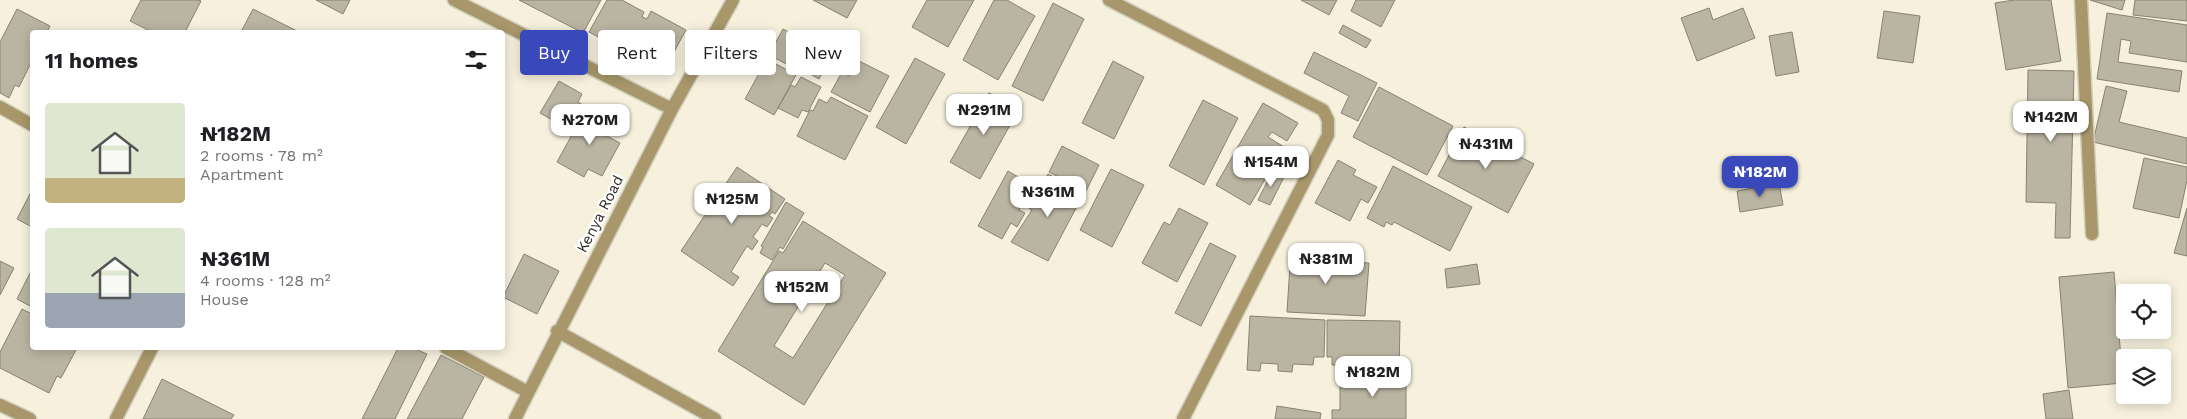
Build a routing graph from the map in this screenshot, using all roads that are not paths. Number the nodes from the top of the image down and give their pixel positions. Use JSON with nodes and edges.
{"nodes":[{"id":1,"x":454,"y":0,"type":"edge"},
{"id":2,"x":733,"y":0,"type":"edge"},
{"id":3,"x":1109,"y":0,"type":"edge"},
{"id":4,"x":2081,"y":0,"type":"edge"},
{"id":5,"x":0,"y":107,"type":"edge"},
{"id":6,"x":672,"y":109,"type":"junction"},
{"id":7,"x":30,"y":124,"type":"edge"},
{"id":8,"x":2092,"y":234,"type":"dead end"},
{"id":9,"x":558,"y":331,"type":"junction"},
{"id":10,"x":151,"y":350,"type":"edge"},
{"id":11,"x":450,"y":350,"type":"edge"},
{"id":12,"x":528,"y":392,"type":"junction"},
{"id":13,"x":0,"y":405,"type":"edge"},
{"id":14,"x":30,"y":419,"type":"edge"},
{"id":15,"x":116,"y":419,"type":"edge"},
{"id":16,"x":515,"y":419,"type":"edge"},
{"id":17,"x":715,"y":419,"type":"edge"},
{"id":18,"x":1183,"y":419,"type":"edge"}],
"edges":[{"from":1,"to":6,"type":"street"},
{"from":2,"to":6,"type":"street","name":"Kenya Road"},
{"from":3,"to":18,"type":"street"},
{"from":4,"to":8,"type":"street"},
{"from":5,"to":7,"type":"street"},
{"from":6,"to":9,"type":"street","name":"Kenya Road"},
{"from":9,"to":12,"type":"street","name":"Kenya Road"},
{"from":9,"to":17,"type":"street"},
{"from":10,"to":15,"type":"street"},
{"from":11,"to":12,"type":"street"},
{"from":12,"to":16,"type":"street","name":"Kenya Road"},
{"from":13,"to":14,"type":"street"}]}
